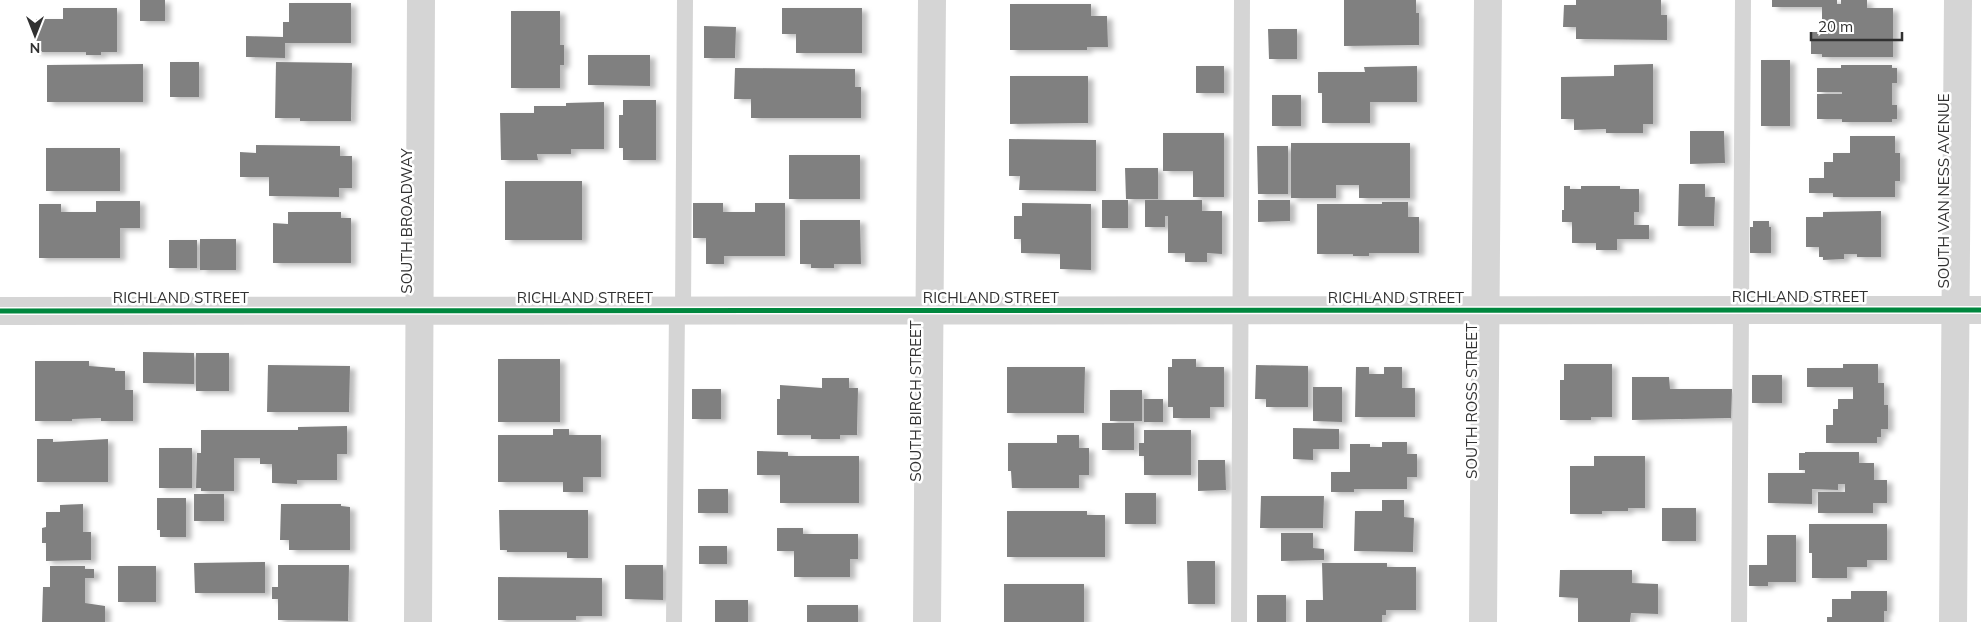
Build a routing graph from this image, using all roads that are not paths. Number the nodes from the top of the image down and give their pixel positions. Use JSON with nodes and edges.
{"nodes":[{"id":1,"x":421,"y":0,"type":"edge"},
{"id":2,"x":685,"y":0,"type":"edge"},
{"id":3,"x":932,"y":0,"type":"edge"},
{"id":4,"x":1242,"y":0,"type":"edge"},
{"id":5,"x":1488,"y":0,"type":"edge"},
{"id":6,"x":1743,"y":0,"type":"edge"},
{"id":7,"x":1958,"y":0,"type":"edge"},
{"id":8,"x":680,"y":310,"type":"junction"},
{"id":9,"x":930,"y":310,"type":"junction"},
{"id":10,"x":1242,"y":310,"type":"junction"},
{"id":11,"x":1485,"y":310,"type":"junction"},
{"id":12,"x":1741,"y":310,"type":"junction"},
{"id":13,"x":1968,"y":310,"type":"edge"},
{"id":14,"x":0,"y":311,"type":"edge"},
{"id":15,"x":418,"y":311,"type":"junction"},
{"id":16,"x":418,"y":622,"type":"edge"},
{"id":17,"x":674,"y":622,"type":"edge"},
{"id":18,"x":927,"y":622,"type":"edge"},
{"id":19,"x":1239,"y":622,"type":"edge"},
{"id":20,"x":1482,"y":622,"type":"edge"},
{"id":21,"x":1739,"y":622,"type":"edge"},
{"id":22,"x":1953,"y":622,"type":"edge"}],
"edges":[{"from":1,"to":15,"type":"street","name":"SOUTH BROADWAY"},
{"from":2,"to":8,"type":"lane"},
{"from":3,"to":9,"type":"street","name":"SOUTH BIRCH STREET"},
{"from":4,"to":10,"type":"lane"},
{"from":5,"to":11,"type":"street","name":"SOUTH ROSS STREET"},
{"from":6,"to":12,"type":"lane"},
{"from":7,"to":13,"type":"street","name":"SOUTH VAN NESS AVENUE"},
{"from":8,"to":9,"type":"street","name":"RICHLAND STREET"},
{"from":8,"to":15,"type":"street","name":"RICHLAND STREET"},
{"from":8,"to":17,"type":"lane"},
{"from":9,"to":10,"type":"street","name":"RICHLAND STREET"},
{"from":9,"to":18,"type":"street","name":"SOUTH BIRCH STREET"},
{"from":10,"to":11,"type":"street","name":"RICHLAND STREET"},
{"from":10,"to":19,"type":"lane"},
{"from":11,"to":12,"type":"street","name":"RICHLAND STREET"},
{"from":11,"to":20,"type":"street","name":"SOUTH ROSS STREET"},
{"from":12,"to":13,"type":"street","name":"RICHLAND STREET"},
{"from":12,"to":21,"type":"lane"},
{"from":13,"to":22,"type":"street","name":"SOUTH VAN NESS AVENUE"},
{"from":14,"to":15,"type":"street","name":"RICHLAND STREET"},
{"from":15,"to":16,"type":"street","name":"SOUTH BROADWAY"}]}
